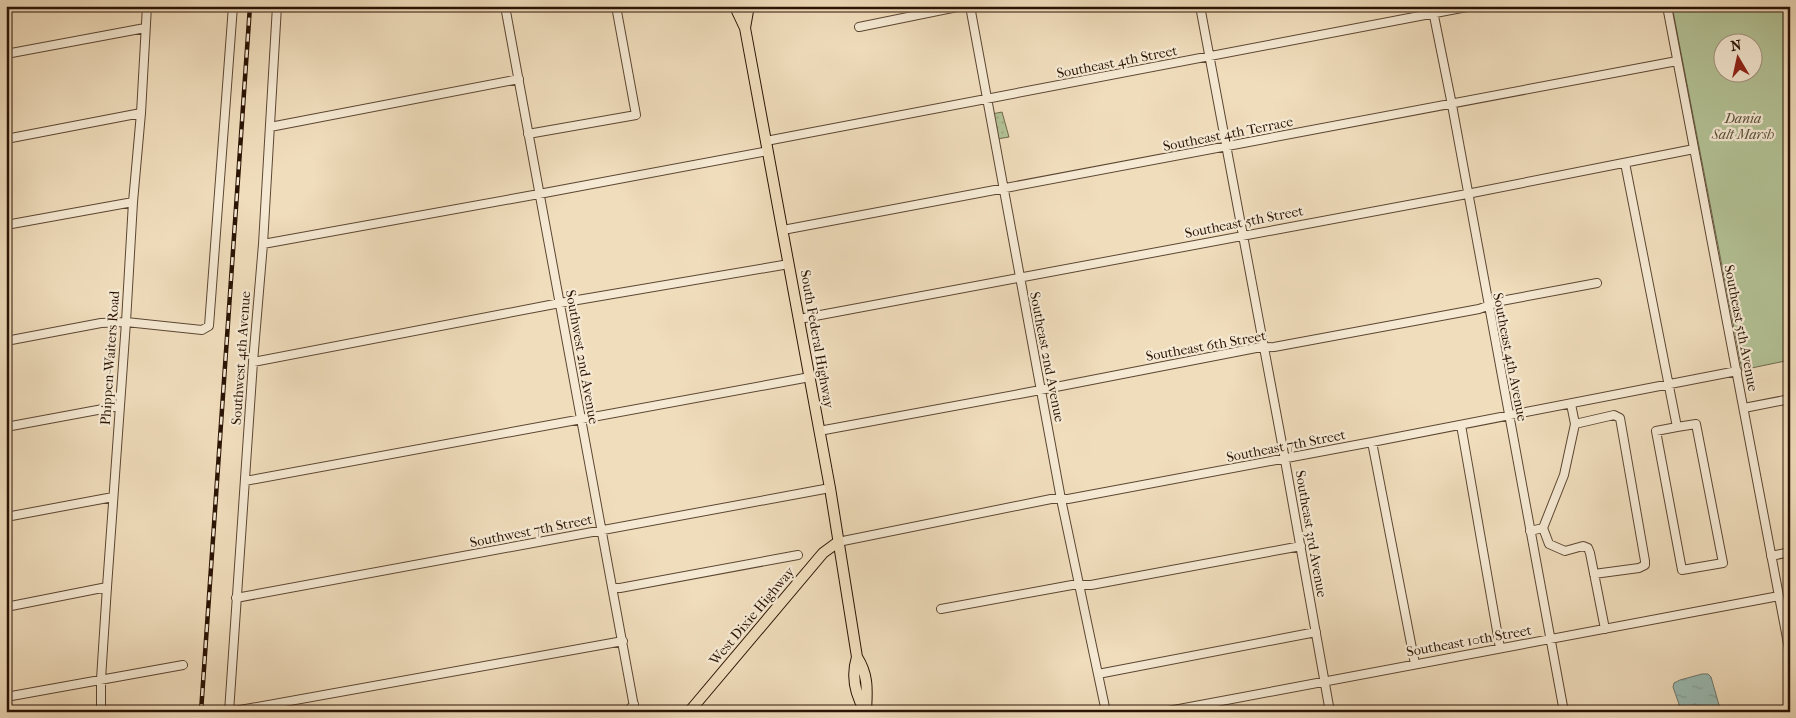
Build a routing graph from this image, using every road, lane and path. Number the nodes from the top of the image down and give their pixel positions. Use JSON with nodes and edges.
{"nodes":[{"id":1,"x":147,"y":6,"type":"edge"},
{"id":2,"x":233,"y":6,"type":"edge"},
{"id":3,"x":277,"y":6,"type":"edge"},
{"id":4,"x":505,"y":6,"type":"edge"},
{"id":5,"x":616,"y":6,"type":"edge"},
{"id":6,"x":736,"y":6,"type":"edge"},
{"id":7,"x":747,"y":6,"type":"edge"},
{"id":8,"x":962,"y":6,"type":"edge"},
{"id":9,"x":970,"y":6,"type":"edge"},
{"id":10,"x":1200,"y":6,"type":"edge"},
{"id":11,"x":1472,"y":6,"type":"edge"},
{"id":12,"x":1667,"y":6,"type":"edge"},
{"id":13,"x":1432,"y":10,"type":"edge"},
{"id":14,"x":859,"y":27,"type":"dead end"},
{"id":15,"x":145,"y":28,"type":"junction"},
{"id":16,"x":745,"y":28,"type":"junction"},
{"id":17,"x":6,"y":54,"type":"edge"},
{"id":18,"x":1210,"y":57,"type":"junction"},
{"id":19,"x":1677,"y":61,"type":"junction"},
{"id":20,"x":519,"y":80,"type":"junction"},
{"id":21,"x":986,"y":99,"type":"junction"},
{"id":22,"x":1452,"y":105,"type":"junction"},
{"id":23,"x":141,"y":113,"type":"junction"},
{"id":24,"x":270,"y":127,"type":"junction"},
{"id":25,"x":528,"y":134,"type":"junction"},
{"id":26,"x":6,"y":139,"type":"edge"},
{"id":27,"x":767,"y":146,"type":"junction"},
{"id":28,"x":1227,"y":147,"type":"junction"},
{"id":29,"x":1694,"y":149,"type":"junction"},
{"id":30,"x":1625,"y":163,"type":"junction"},
{"id":31,"x":1003,"y":189,"type":"junction"},
{"id":32,"x":539,"y":194,"type":"junction"},
{"id":33,"x":1467,"y":194,"type":"junction"},
{"id":34,"x":133,"y":202,"type":"junction"},
{"id":35,"x":6,"y":225,"type":"edge"},
{"id":36,"x":782,"y":230,"type":"junction"},
{"id":37,"x":1243,"y":235,"type":"junction"},
{"id":38,"x":263,"y":244,"type":"junction"},
{"id":39,"x":789,"y":264,"type":"junction"},
{"id":40,"x":1020,"y":277,"type":"junction"},
{"id":41,"x":1597,"y":283,"type":"dead end"},
{"id":42,"x":560,"y":302,"type":"junction"},
{"id":43,"x":1488,"y":306,"type":"junction"},
{"id":44,"x":799,"y":319,"type":"junction"},
{"id":45,"x":126,"y":322,"type":"junction"},
{"id":46,"x":6,"y":341,"type":"edge"},
{"id":47,"x":1263,"y":347,"type":"junction"},
{"id":48,"x":253,"y":362,"type":"junction"},
{"id":49,"x":1737,"y":371,"type":"junction"},
{"id":50,"x":810,"y":377,"type":"junction"},
{"id":51,"x":1668,"y":385,"type":"junction"},
{"id":52,"x":1041,"y":389,"type":"junction"},
{"id":53,"x":1790,"y":399,"type":"edge"},
{"id":54,"x":1571,"y":404,"type":"junction"},
{"id":55,"x":119,"y":406,"type":"junction"},
{"id":56,"x":1744,"y":408,"type":"junction"},
{"id":57,"x":1508,"y":416,"type":"junction"},
{"id":58,"x":581,"y":420,"type":"junction"},
{"id":59,"x":1575,"y":424,"type":"junction"},
{"id":60,"x":1461,"y":425,"type":"junction"},
{"id":61,"x":6,"y":427,"type":"edge"},
{"id":62,"x":1677,"y":427,"type":"junction"},
{"id":63,"x":820,"y":431,"type":"junction"},
{"id":64,"x":1372,"y":442,"type":"junction"},
{"id":65,"x":1285,"y":458,"type":"junction"},
{"id":66,"x":245,"y":481,"type":"junction"},
{"id":67,"x":830,"y":488,"type":"junction"},
{"id":68,"x":112,"y":497,"type":"junction"},
{"id":69,"x":1061,"y":499,"type":"junction"},
{"id":70,"x":6,"y":517,"type":"edge"},
{"id":71,"x":1542,"y":528,"type":"junction"},
{"id":72,"x":602,"y":530,"type":"junction"},
{"id":73,"x":1530,"y":531,"type":"junction"},
{"id":74,"x":838,"y":542,"type":"junction"},
{"id":75,"x":1301,"y":546,"type":"junction"},
{"id":76,"x":1790,"y":552,"type":"edge"},
{"id":77,"x":797,"y":555,"type":"dead end"},
{"id":78,"x":1771,"y":556,"type":"junction"},
{"id":79,"x":1594,"y":574,"type":"junction"},
{"id":80,"x":1080,"y":585,"type":"junction"},
{"id":81,"x":107,"y":588,"type":"junction"},
{"id":82,"x":613,"y":588,"type":"junction"},
{"id":83,"x":1779,"y":596,"type":"junction"},
{"id":84,"x":236,"y":598,"type":"junction"},
{"id":85,"x":6,"y":606,"type":"edge"},
{"id":86,"x":941,"y":609,"type":"dead end"},
{"id":87,"x":1605,"y":629,"type":"junction"},
{"id":88,"x":1316,"y":632,"type":"junction"},
{"id":89,"x":1550,"y":639,"type":"junction"},
{"id":90,"x":623,"y":641,"type":"junction"},
{"id":91,"x":1500,"y":648,"type":"junction"},
{"id":92,"x":1790,"y":654,"type":"edge"},
{"id":93,"x":1414,"y":664,"type":"junction"},
{"id":94,"x":182,"y":665,"type":"dead end"},
{"id":95,"x":1098,"y":674,"type":"junction"},
{"id":96,"x":101,"y":679,"type":"junction"},
{"id":97,"x":1324,"y":681,"type":"junction"},
{"id":98,"x":6,"y":696,"type":"edge"},
{"id":99,"x":635,"y":708,"type":"edge"},
{"id":100,"x":865,"y":711,"type":"edge"},
{"id":101,"x":101,"y":712,"type":"edge"},
{"id":102,"x":229,"y":712,"type":"edge"},
{"id":103,"x":627,"y":712,"type":"edge"},
{"id":104,"x":689,"y":712,"type":"edge"},
{"id":105,"x":1106,"y":712,"type":"edge"},
{"id":106,"x":1163,"y":712,"type":"edge"},
{"id":107,"x":1330,"y":712,"type":"edge"},
{"id":108,"x":1564,"y":712,"type":"edge"}],
"edges":[{"from":1,"to":15,"type":"street","name":"Phippen-Waiters Road"},
{"from":2,"to":45,"type":"street"},
{"from":3,"to":24,"type":"street","name":"Southwest 4th Avenue"},
{"from":4,"to":20,"type":"street","name":"Southwest 2nd Avenue"},
{"from":5,"to":25,"type":"street"},
{"from":6,"to":16,"type":"main road","name":"South Federal Highway"},
{"from":7,"to":16,"type":"main road","name":"South Federal Highway"},
{"from":8,"to":14,"type":"street"},
{"from":9,"to":21,"type":"street","name":"Southeast 2nd Avenue"},
{"from":10,"to":18,"type":"street","name":"Southeast 3rd Avenue"},
{"from":11,"to":13,"type":"street","name":"Southeast 4th Street"},
{"from":12,"to":19,"type":"street","name":"Southeast 5th Avenue"},
{"from":13,"to":18,"type":"street","name":"Southeast 4th Street"},
{"from":13,"to":22,"type":"street","name":"Southeast 4th Avenue"},
{"from":15,"to":17,"type":"street"},
{"from":15,"to":23,"type":"street","name":"Phippen-Waiters Road"},
{"from":16,"to":27,"type":"main road","name":"South Federal Highway"},
{"from":18,"to":21,"type":"street","name":"Southeast 4th Street"},
{"from":18,"to":28,"type":"street","name":"Southeast 3rd Avenue"},
{"from":19,"to":22,"type":"street","name":"Southeast 4th Terrace"},
{"from":19,"to":29,"type":"street","name":"Southeast 5th Avenue"},
{"from":20,"to":24,"type":"street"},
{"from":20,"to":25,"type":"street","name":"Southwest 2nd Avenue"},
{"from":21,"to":27,"type":"street","name":"Southeast 4th Street"},
{"from":21,"to":31,"type":"street","name":"Southeast 2nd Avenue"},
{"from":22,"to":28,"type":"street","name":"Southeast 4th Terrace"},
{"from":22,"to":33,"type":"street","name":"Southeast 4th Avenue"},
{"from":23,"to":26,"type":"street"},
{"from":23,"to":34,"type":"street","name":"Phippen-Waiters Road"},
{"from":24,"to":38,"type":"street","name":"Southwest 4th Avenue"},
{"from":25,"to":32,"type":"street","name":"Southwest 2nd Avenue"},
{"from":27,"to":32,"type":"street","name":"Southeast 4th Street"},
{"from":27,"to":36,"type":"main road","name":"South Federal Highway"},
{"from":28,"to":31,"type":"street","name":"Southeast 4th Terrace"},
{"from":28,"to":37,"type":"street","name":"Southeast 3rd Avenue"},
{"from":29,"to":30,"type":"street","name":"Southeast 5th Street"},
{"from":29,"to":49,"type":"street","name":"Southeast 5th Avenue"},
{"from":30,"to":33,"type":"street","name":"Southeast 5th Street"},
{"from":30,"to":51,"type":"street"},
{"from":31,"to":36,"type":"street","name":"Southeast 4th Terrace"},
{"from":31,"to":40,"type":"street","name":"Southeast 2nd Avenue"},
{"from":32,"to":38,"type":"street","name":"Southeast 4th Street"},
{"from":32,"to":42,"type":"street","name":"Southwest 2nd Avenue"},
{"from":33,"to":37,"type":"street","name":"Southeast 5th Street"},
{"from":33,"to":43,"type":"street","name":"Southeast 4th Avenue"},
{"from":34,"to":35,"type":"street"},
{"from":34,"to":45,"type":"street","name":"Phippen-Waiters Road"},
{"from":36,"to":39,"type":"main road","name":"South Federal Highway"},
{"from":37,"to":40,"type":"street","name":"Southeast 5th Street"},
{"from":37,"to":47,"type":"street","name":"Southeast 3rd Avenue"},
{"from":38,"to":48,"type":"street","name":"Southwest 4th Avenue"},
{"from":39,"to":42,"type":"street"},
{"from":39,"to":44,"type":"main road","name":"South Federal Highway"},
{"from":40,"to":44,"type":"street","name":"Southeast 5th Street"},
{"from":40,"to":52,"type":"street","name":"Southeast 2nd Avenue"},
{"from":41,"to":43,"type":"street","name":"Southeast 6th Street"},
{"from":42,"to":48,"type":"street"},
{"from":42,"to":58,"type":"street","name":"Southwest 2nd Avenue"},
{"from":43,"to":47,"type":"street","name":"Southeast 6th Street"},
{"from":43,"to":57,"type":"street","name":"Southeast 4th Avenue"},
{"from":44,"to":50,"type":"main road","name":"South Federal Highway"},
{"from":45,"to":46,"type":"street"},
{"from":45,"to":55,"type":"street","name":"Phippen-Waiters Road"},
{"from":47,"to":52,"type":"street","name":"Southeast 6th Street"},
{"from":47,"to":65,"type":"street","name":"Southeast 3rd Avenue"},
{"from":48,"to":66,"type":"street","name":"Southwest 4th Avenue"},
{"from":49,"to":51,"type":"street","name":"Southeast 7th Street"},
{"from":49,"to":56,"type":"street","name":"Southeast 5th Avenue"},
{"from":50,"to":58,"type":"street"},
{"from":50,"to":63,"type":"main road","name":"South Federal Highway"},
{"from":51,"to":54,"type":"street","name":"Southeast 7th Street"},
{"from":51,"to":62,"type":"street"},
{"from":52,"to":63,"type":"street","name":"Southeast 6th Street"},
{"from":52,"to":69,"type":"street","name":"Southeast 2nd Avenue"},
{"from":53,"to":56,"type":"street"},
{"from":54,"to":57,"type":"street","name":"Southeast 7th Street"},
{"from":54,"to":59,"type":"street"},
{"from":55,"to":61,"type":"street"},
{"from":55,"to":68,"type":"street","name":"Phippen-Waiters Road"},
{"from":56,"to":78,"type":"street","name":"Southeast 5th Avenue"},
{"from":57,"to":60,"type":"street","name":"Southeast 7th Street"},
{"from":57,"to":73,"type":"street","name":"Southeast 4th Avenue"},
{"from":58,"to":66,"type":"street"},
{"from":58,"to":72,"type":"street","name":"Southwest 2nd Avenue"},
{"from":59,"to":71,"type":"street"},
{"from":59,"to":79,"type":"street"},
{"from":60,"to":64,"type":"street","name":"Southeast 7th Street"},
{"from":60,"to":91,"type":"street"},
{"from":62,"to":62,"type":"street"},
{"from":63,"to":67,"type":"main road","name":"South Federal Highway"},
{"from":64,"to":65,"type":"street","name":"Southeast 7th Street"},
{"from":64,"to":93,"type":"street"},
{"from":65,"to":69,"type":"street","name":"Southeast 7th Street"},
{"from":65,"to":75,"type":"street","name":"Southeast 3rd Avenue"},
{"from":66,"to":84,"type":"street","name":"Southwest 4th Avenue"},
{"from":67,"to":72,"type":"street","name":"Southwest 7th Street"},
{"from":67,"to":74,"type":"main road","name":"South Federal Highway"},
{"from":68,"to":70,"type":"street"},
{"from":68,"to":81,"type":"street","name":"Phippen-Waiters Road"},
{"from":69,"to":74,"type":"street","name":"Southeast 7th Street"},
{"from":69,"to":80,"type":"street","name":"Southeast 2nd Avenue"},
{"from":71,"to":73,"type":"street"},
{"from":71,"to":79,"type":"street"},
{"from":72,"to":82,"type":"street","name":"Southwest 2nd Avenue"},
{"from":72,"to":84,"type":"street","name":"Southwest 7th Street"},
{"from":73,"to":89,"type":"street","name":"Southeast 4th Avenue"},
{"from":74,"to":100,"type":"main road","name":"South Federal Highway"},
{"from":74,"to":104,"type":"main road","name":"West Dixie Highway"},
{"from":75,"to":80,"type":"street"},
{"from":75,"to":88,"type":"street","name":"Southeast 3rd Avenue"},
{"from":76,"to":78,"type":"street"},
{"from":77,"to":82,"type":"street"},
{"from":78,"to":83,"type":"street","name":"Southeast 5th Avenue"},
{"from":79,"to":87,"type":"street"},
{"from":80,"to":86,"type":"street"},
{"from":80,"to":95,"type":"street","name":"Southeast 2nd Avenue"},
{"from":81,"to":85,"type":"street"},
{"from":81,"to":96,"type":"street","name":"Phippen-Waiters Road"},
{"from":82,"to":90,"type":"street","name":"Southwest 2nd Avenue"},
{"from":83,"to":87,"type":"street","name":"Southeast 10th Street"},
{"from":83,"to":92,"type":"street","name":"Southeast 5th Avenue"},
{"from":84,"to":102,"type":"street","name":"Southwest 4th Avenue"},
{"from":87,"to":89,"type":"street","name":"Southeast 10th Street"},
{"from":88,"to":95,"type":"street"},
{"from":88,"to":97,"type":"street","name":"Southeast 3rd Avenue"},
{"from":89,"to":91,"type":"street","name":"Southeast 10th Street"},
{"from":89,"to":108,"type":"street","name":"Southeast 4th Avenue"},
{"from":90,"to":99,"type":"street","name":"Southwest 2nd Avenue"},
{"from":90,"to":102,"type":"street"},
{"from":91,"to":93,"type":"street","name":"Southeast 10th Street"},
{"from":93,"to":97,"type":"street","name":"Southeast 10th Street"},
{"from":94,"to":96,"type":"street"},
{"from":95,"to":105,"type":"street","name":"Southeast 2nd Avenue"},
{"from":96,"to":98,"type":"street"},
{"from":96,"to":101,"type":"street","name":"Phippen-Waiters Road"},
{"from":97,"to":106,"type":"street","name":"Southeast 10th Street"},
{"from":97,"to":107,"type":"street","name":"Southeast 3rd Avenue"},
{"from":99,"to":103,"type":"street"}]}
